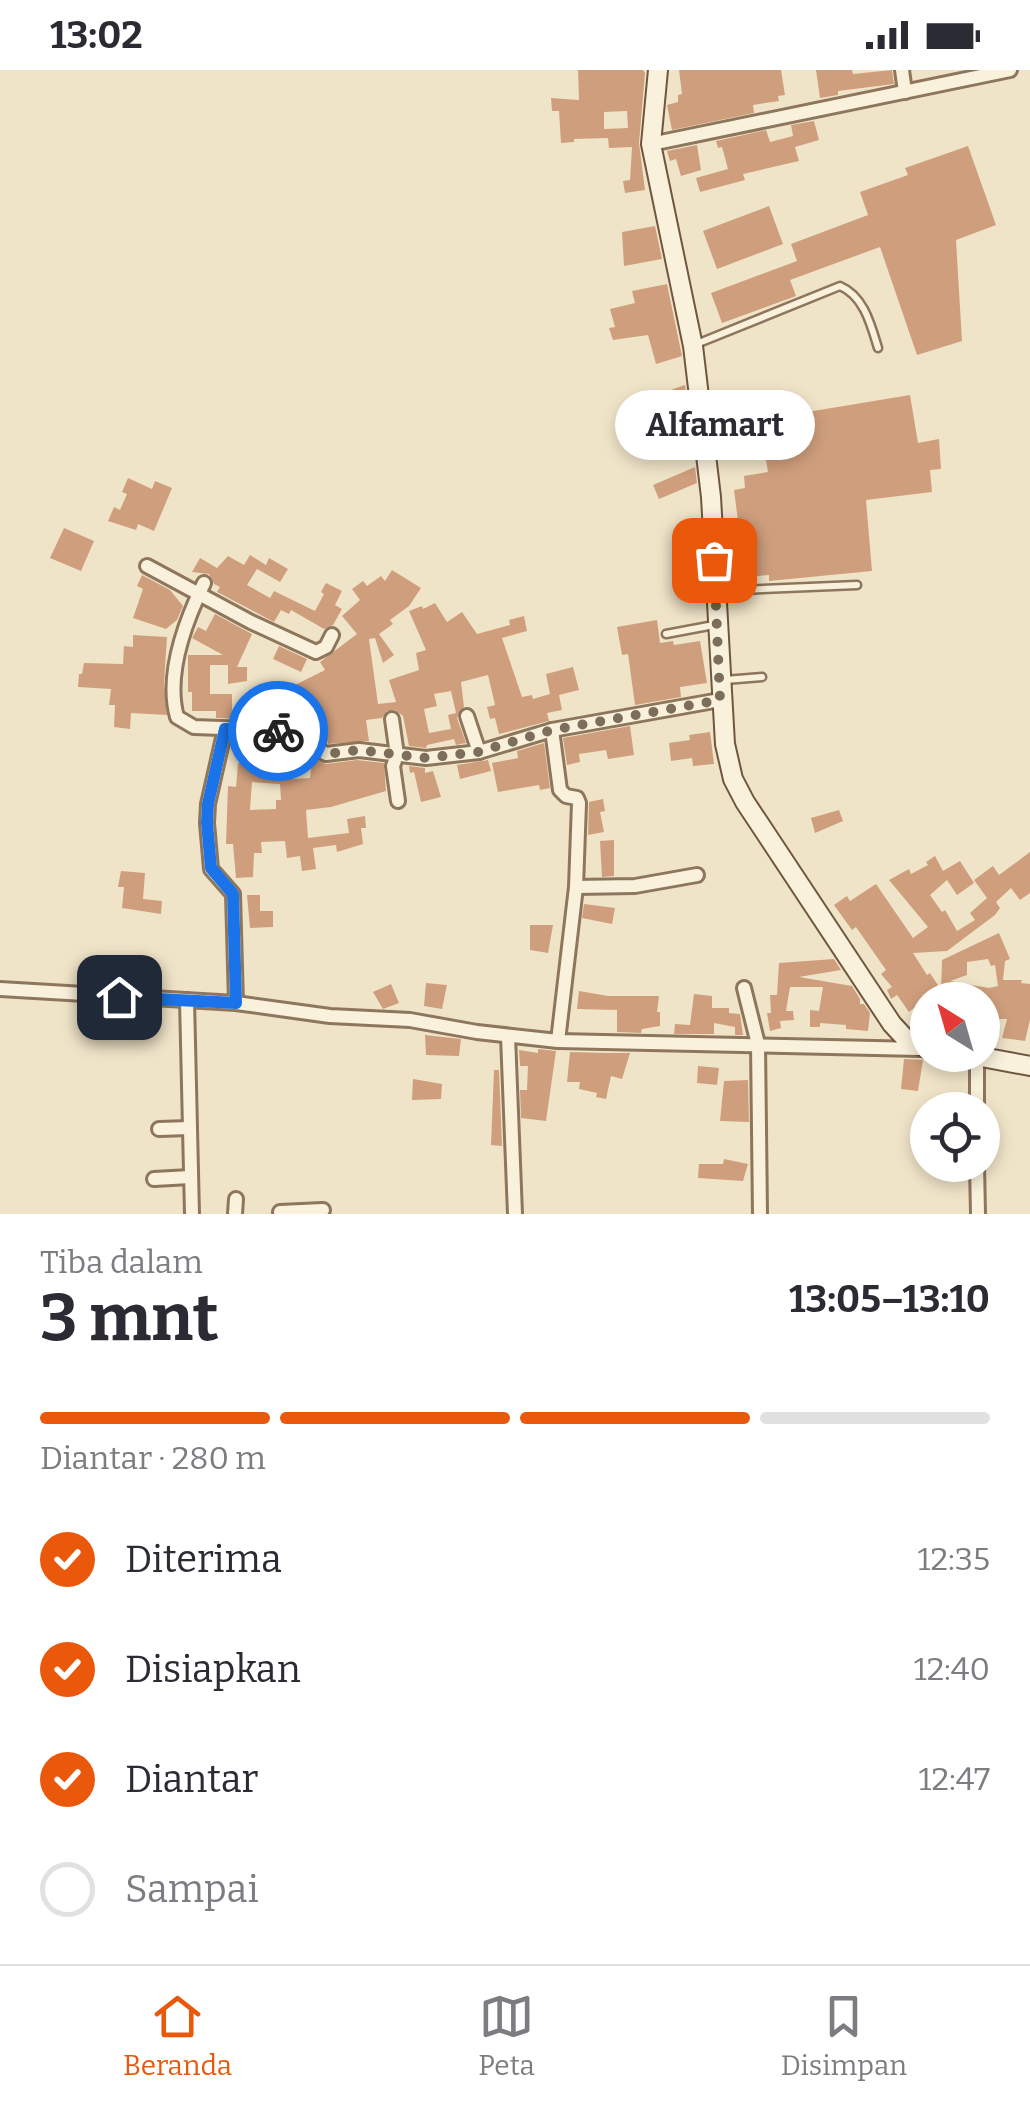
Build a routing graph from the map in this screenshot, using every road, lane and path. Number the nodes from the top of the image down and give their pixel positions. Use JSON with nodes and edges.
{"nodes":[{"id":1,"x":658,"y":70,"type":"edge"},
{"id":2,"x":902,"y":70,"type":"edge"},
{"id":3,"x":1010,"y":70,"type":"edge"},
{"id":4,"x":905,"y":92,"type":"junction"},
{"id":5,"x":651,"y":144,"type":"junction"},
{"id":6,"x":693,"y":346,"type":"junction"},
{"id":7,"x":878,"y":348,"type":"dead end"},
{"id":8,"x":147,"y":566,"type":"dead end"},
{"id":9,"x":857,"y":584,"type":"dead end"},
{"id":10,"x":202,"y":588,"type":"junction"},
{"id":11,"x":715,"y":591,"type":"junction"},
{"id":12,"x":717,"y":625,"type":"junction"},
{"id":13,"x":666,"y":634,"type":"dead end"},
{"id":14,"x":332,"y":635,"type":"dead end"},
{"id":15,"x":762,"y":677,"type":"dead end"},
{"id":16,"x":720,"y":690,"type":"junction"},
{"id":17,"x":467,"y":716,"type":"dead end"},
{"id":18,"x":392,"y":719,"type":"dead end"},
{"id":19,"x":225,"y":729,"type":"junction"},
{"id":20,"x":552,"y":730,"type":"junction"},
{"id":21,"x":478,"y":752,"type":"junction"},
{"id":22,"x":397,"y":756,"type":"junction"},
{"id":23,"x":398,"y":801,"type":"dead end"},
{"id":24,"x":697,"y":875,"type":"dead end"},
{"id":25,"x":576,"y":887,"type":"junction"},
{"id":26,"x":744,"y":988,"type":"dead end"},
{"id":27,"x":0,"y":989,"type":"edge"},
{"id":28,"x":187,"y":1000,"type":"junction"},
{"id":29,"x":236,"y":1003,"type":"junction"},
{"id":30,"x":508,"y":1036,"type":"junction"},
{"id":31,"x":558,"y":1041,"type":"junction"},
{"id":32,"x":910,"y":1041,"type":"edge"},
{"id":33,"x":758,"y":1044,"type":"junction"},
{"id":34,"x":910,"y":1049,"type":"edge"},
{"id":35,"x":1000,"y":1058,"type":"edge"},
{"id":36,"x":1027,"y":1061,"type":"edge"},
{"id":37,"x":189,"y":1128,"type":"junction"},
{"id":38,"x":159,"y":1129,"type":"dead end"},
{"id":39,"x":154,"y":1178,"type":"dead end"},
{"id":40,"x":190,"y":1178,"type":"junction"},
{"id":41,"x":977,"y":1182,"type":"edge"},
{"id":42,"x":279,"y":1194,"type":"dead end"},
{"id":43,"x":236,"y":1198,"type":"dead end"},
{"id":44,"x":323,"y":1210,"type":"dead end"},
{"id":45,"x":280,"y":1213,"type":"edge"},
{"id":46,"x":192,"y":1214,"type":"edge"},
{"id":47,"x":235,"y":1214,"type":"edge"},
{"id":48,"x":515,"y":1214,"type":"edge"},
{"id":49,"x":760,"y":1214,"type":"edge"},
{"id":50,"x":978,"y":1214,"type":"edge"}],
"edges":[{"from":1,"to":5,"type":"main road"},
{"from":2,"to":4,"type":"street"},
{"from":3,"to":4,"type":"street"},
{"from":4,"to":5,"type":"street"},
{"from":5,"to":6,"type":"main road"},
{"from":6,"to":7,"type":"lane"},
{"from":6,"to":11,"type":"main road"},
{"from":8,"to":10,"type":"street"},
{"from":9,"to":11,"type":"lane"},
{"from":10,"to":14,"type":"street"},
{"from":10,"to":19,"type":"street"},
{"from":11,"to":12,"type":"main road"},
{"from":12,"to":13,"type":"lane"},
{"from":12,"to":16,"type":"main road"},
{"from":15,"to":16,"type":"lane"},
{"from":16,"to":20,"type":"street"},
{"from":16,"to":32,"type":"main road"},
{"from":17,"to":21,"type":"street"},
{"from":18,"to":22,"type":"street"},
{"from":19,"to":22,"type":"street"},
{"from":19,"to":29,"type":"street"},
{"from":20,"to":21,"type":"street"},
{"from":20,"to":25,"type":"street"},
{"from":21,"to":22,"type":"street"},
{"from":22,"to":23,"type":"street"},
{"from":24,"to":25,"type":"street"},
{"from":25,"to":31,"type":"street"},
{"from":26,"to":33,"type":"street"},
{"from":27,"to":28,"type":"street"},
{"from":28,"to":29,"type":"street"},
{"from":28,"to":37,"type":"street"},
{"from":29,"to":30,"type":"street"},
{"from":30,"to":31,"type":"street"},
{"from":30,"to":48,"type":"street"},
{"from":31,"to":33,"type":"street"},
{"from":33,"to":34,"type":"street"},
{"from":33,"to":49,"type":"street"},
{"from":35,"to":36,"type":"main road"},
{"from":37,"to":38,"type":"street"},
{"from":37,"to":40,"type":"street"},
{"from":39,"to":40,"type":"street"},
{"from":40,"to":46,"type":"street"},
{"from":41,"to":50,"type":"street"},
{"from":42,"to":45,"type":"street"},
{"from":43,"to":47,"type":"street"},
{"from":44,"to":45,"type":"street"}]}
